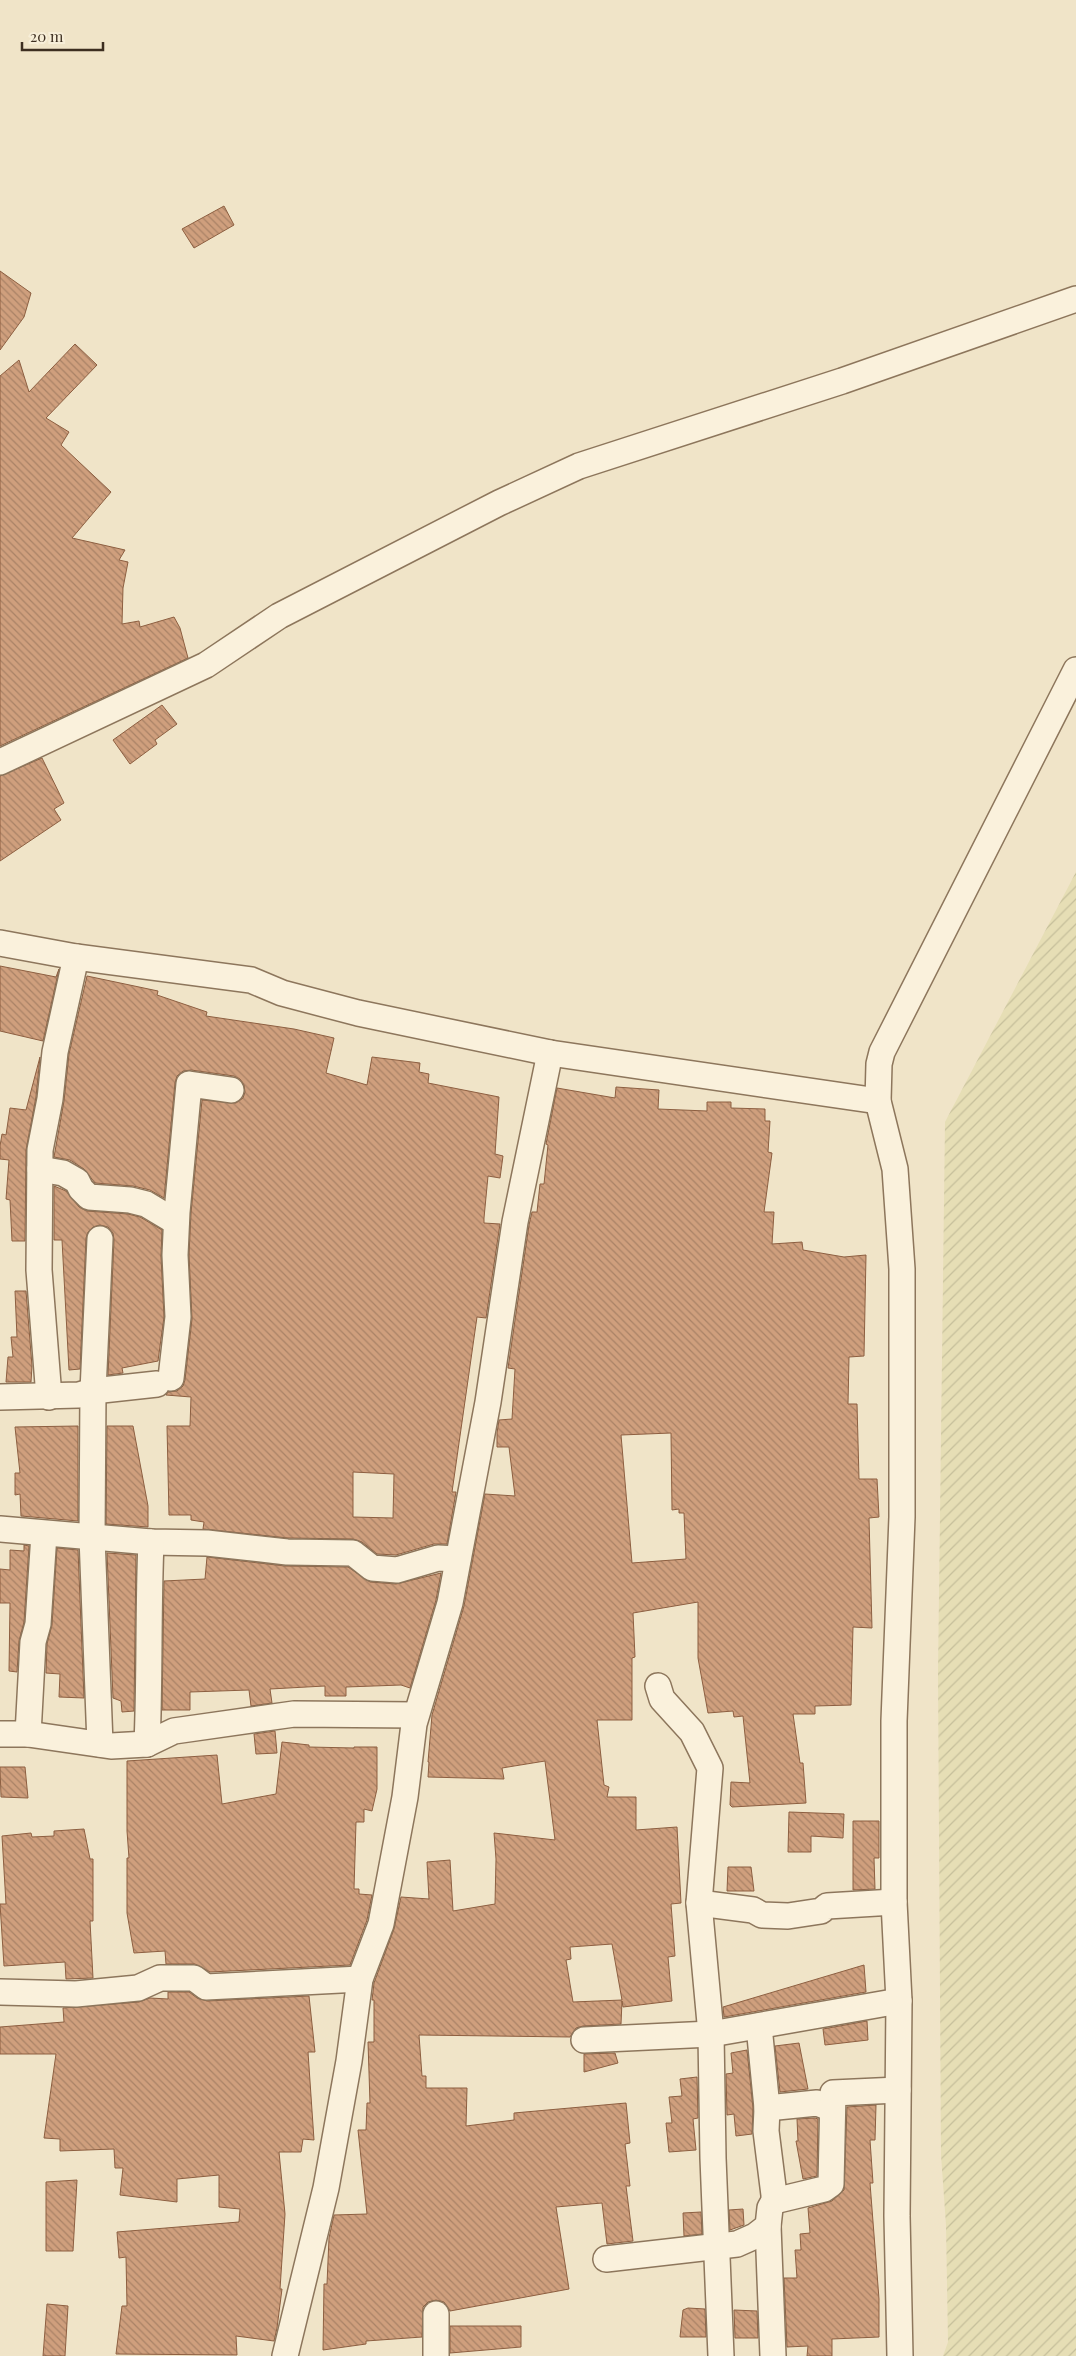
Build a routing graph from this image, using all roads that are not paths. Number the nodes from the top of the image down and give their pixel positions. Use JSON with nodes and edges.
{"nodes":[{"id":1,"x":1076,"y":299,"type":"edge"},
{"id":2,"x":1076,"y":670,"type":"edge"},
{"id":3,"x":0,"y":762,"type":"edge"},
{"id":4,"x":0,"y":943,"type":"edge"},
{"id":5,"x":76,"y":957,"type":"junction"},
{"id":6,"x":550,"y":1053,"type":"junction"},
{"id":7,"x":231,"y":1090,"type":"dead end"},
{"id":8,"x":878,"y":1101,"type":"junction"},
{"id":9,"x":40,"y":1169,"type":"junction"},
{"id":10,"x":176,"y":1222,"type":"junction"},
{"id":11,"x":100,"y":1239,"type":"dead end"},
{"id":12,"x":93,"y":1391,"type":"junction"},
{"id":13,"x":0,"y":1397,"type":"edge"},
{"id":14,"x":48,"y":1397,"type":"junction"},
{"id":15,"x":0,"y":1529,"type":"edge"},
{"id":16,"x":44,"y":1534,"type":"junction"},
{"id":17,"x":92,"y":1537,"type":"junction"},
{"id":18,"x":151,"y":1542,"type":"junction"},
{"id":19,"x":458,"y":1560,"type":"junction"},
{"id":20,"x":658,"y":1686,"type":"dead end"},
{"id":21,"x":416,"y":1715,"type":"junction"},
{"id":22,"x":0,"y":1734,"type":"edge"},
{"id":23,"x":28,"y":1734,"type":"junction"},
{"id":24,"x":100,"y":1744,"type":"junction"},
{"id":25,"x":147,"y":1744,"type":"junction"},
{"id":26,"x":894,"y":1902,"type":"junction"},
{"id":27,"x":698,"y":1903,"type":"junction"},
{"id":28,"x":360,"y":1979,"type":"junction"},
{"id":29,"x":0,"y":1992,"type":"edge"},
{"id":30,"x":899,"y":2001,"type":"junction"},
{"id":31,"x":759,"y":2026,"type":"junction"},
{"id":32,"x":711,"y":2034,"type":"junction"},
{"id":33,"x":584,"y":2040,"type":"dead end"},
{"id":34,"x":898,"y":2090,"type":"junction"},
{"id":35,"x":767,"y":2108,"type":"junction"},
{"id":36,"x":832,"y":2109,"type":"junction"},
{"id":37,"x":774,"y":2201,"type":"junction"},
{"id":38,"x":768,"y":2226,"type":"junction"},
{"id":39,"x":718,"y":2248,"type":"junction"},
{"id":40,"x":606,"y":2259,"type":"dead end"},
{"id":41,"x":436,"y":2314,"type":"dead end"},
{"id":42,"x":286,"y":2356,"type":"edge"},
{"id":43,"x":436,"y":2356,"type":"edge"},
{"id":44,"x":722,"y":2356,"type":"edge"},
{"id":45,"x":773,"y":2356,"type":"edge"},
{"id":46,"x":900,"y":2356,"type":"edge"}],
"edges":[{"from":1,"to":3,"type":"street"},
{"from":2,"to":8,"type":"street"},
{"from":4,"to":5,"type":"street"},
{"from":5,"to":6,"type":"street"},
{"from":5,"to":9,"type":"street"},
{"from":6,"to":8,"type":"street"},
{"from":6,"to":19,"type":"street"},
{"from":7,"to":10,"type":"street"},
{"from":8,"to":26,"type":"street"},
{"from":9,"to":10,"type":"street"},
{"from":9,"to":14,"type":"street"},
{"from":10,"to":12,"type":"street"},
{"from":11,"to":12,"type":"street"},
{"from":12,"to":14,"type":"street"},
{"from":12,"to":17,"type":"street"},
{"from":13,"to":14,"type":"street"},
{"from":15,"to":16,"type":"street"},
{"from":16,"to":17,"type":"street"},
{"from":16,"to":23,"type":"street"},
{"from":17,"to":18,"type":"street"},
{"from":17,"to":24,"type":"street"},
{"from":18,"to":19,"type":"street"},
{"from":18,"to":25,"type":"street"},
{"from":19,"to":21,"type":"street"},
{"from":20,"to":27,"type":"street"},
{"from":21,"to":25,"type":"street"},
{"from":21,"to":28,"type":"street"},
{"from":22,"to":23,"type":"street"},
{"from":23,"to":24,"type":"street"},
{"from":24,"to":25,"type":"street"},
{"from":26,"to":27,"type":"street"},
{"from":26,"to":30,"type":"street"},
{"from":27,"to":32,"type":"street"},
{"from":28,"to":29,"type":"street"},
{"from":28,"to":42,"type":"street"},
{"from":30,"to":31,"type":"street"},
{"from":30,"to":34,"type":"street"},
{"from":31,"to":32,"type":"street"},
{"from":31,"to":35,"type":"street"},
{"from":32,"to":33,"type":"street"},
{"from":32,"to":39,"type":"street"},
{"from":34,"to":36,"type":"street"},
{"from":34,"to":46,"type":"street"},
{"from":35,"to":36,"type":"street"},
{"from":35,"to":37,"type":"street"},
{"from":36,"to":37,"type":"street"},
{"from":37,"to":38,"type":"street"},
{"from":38,"to":39,"type":"street"},
{"from":38,"to":45,"type":"street"},
{"from":39,"to":40,"type":"street"},
{"from":39,"to":44,"type":"street"},
{"from":41,"to":43,"type":"street"}]}
